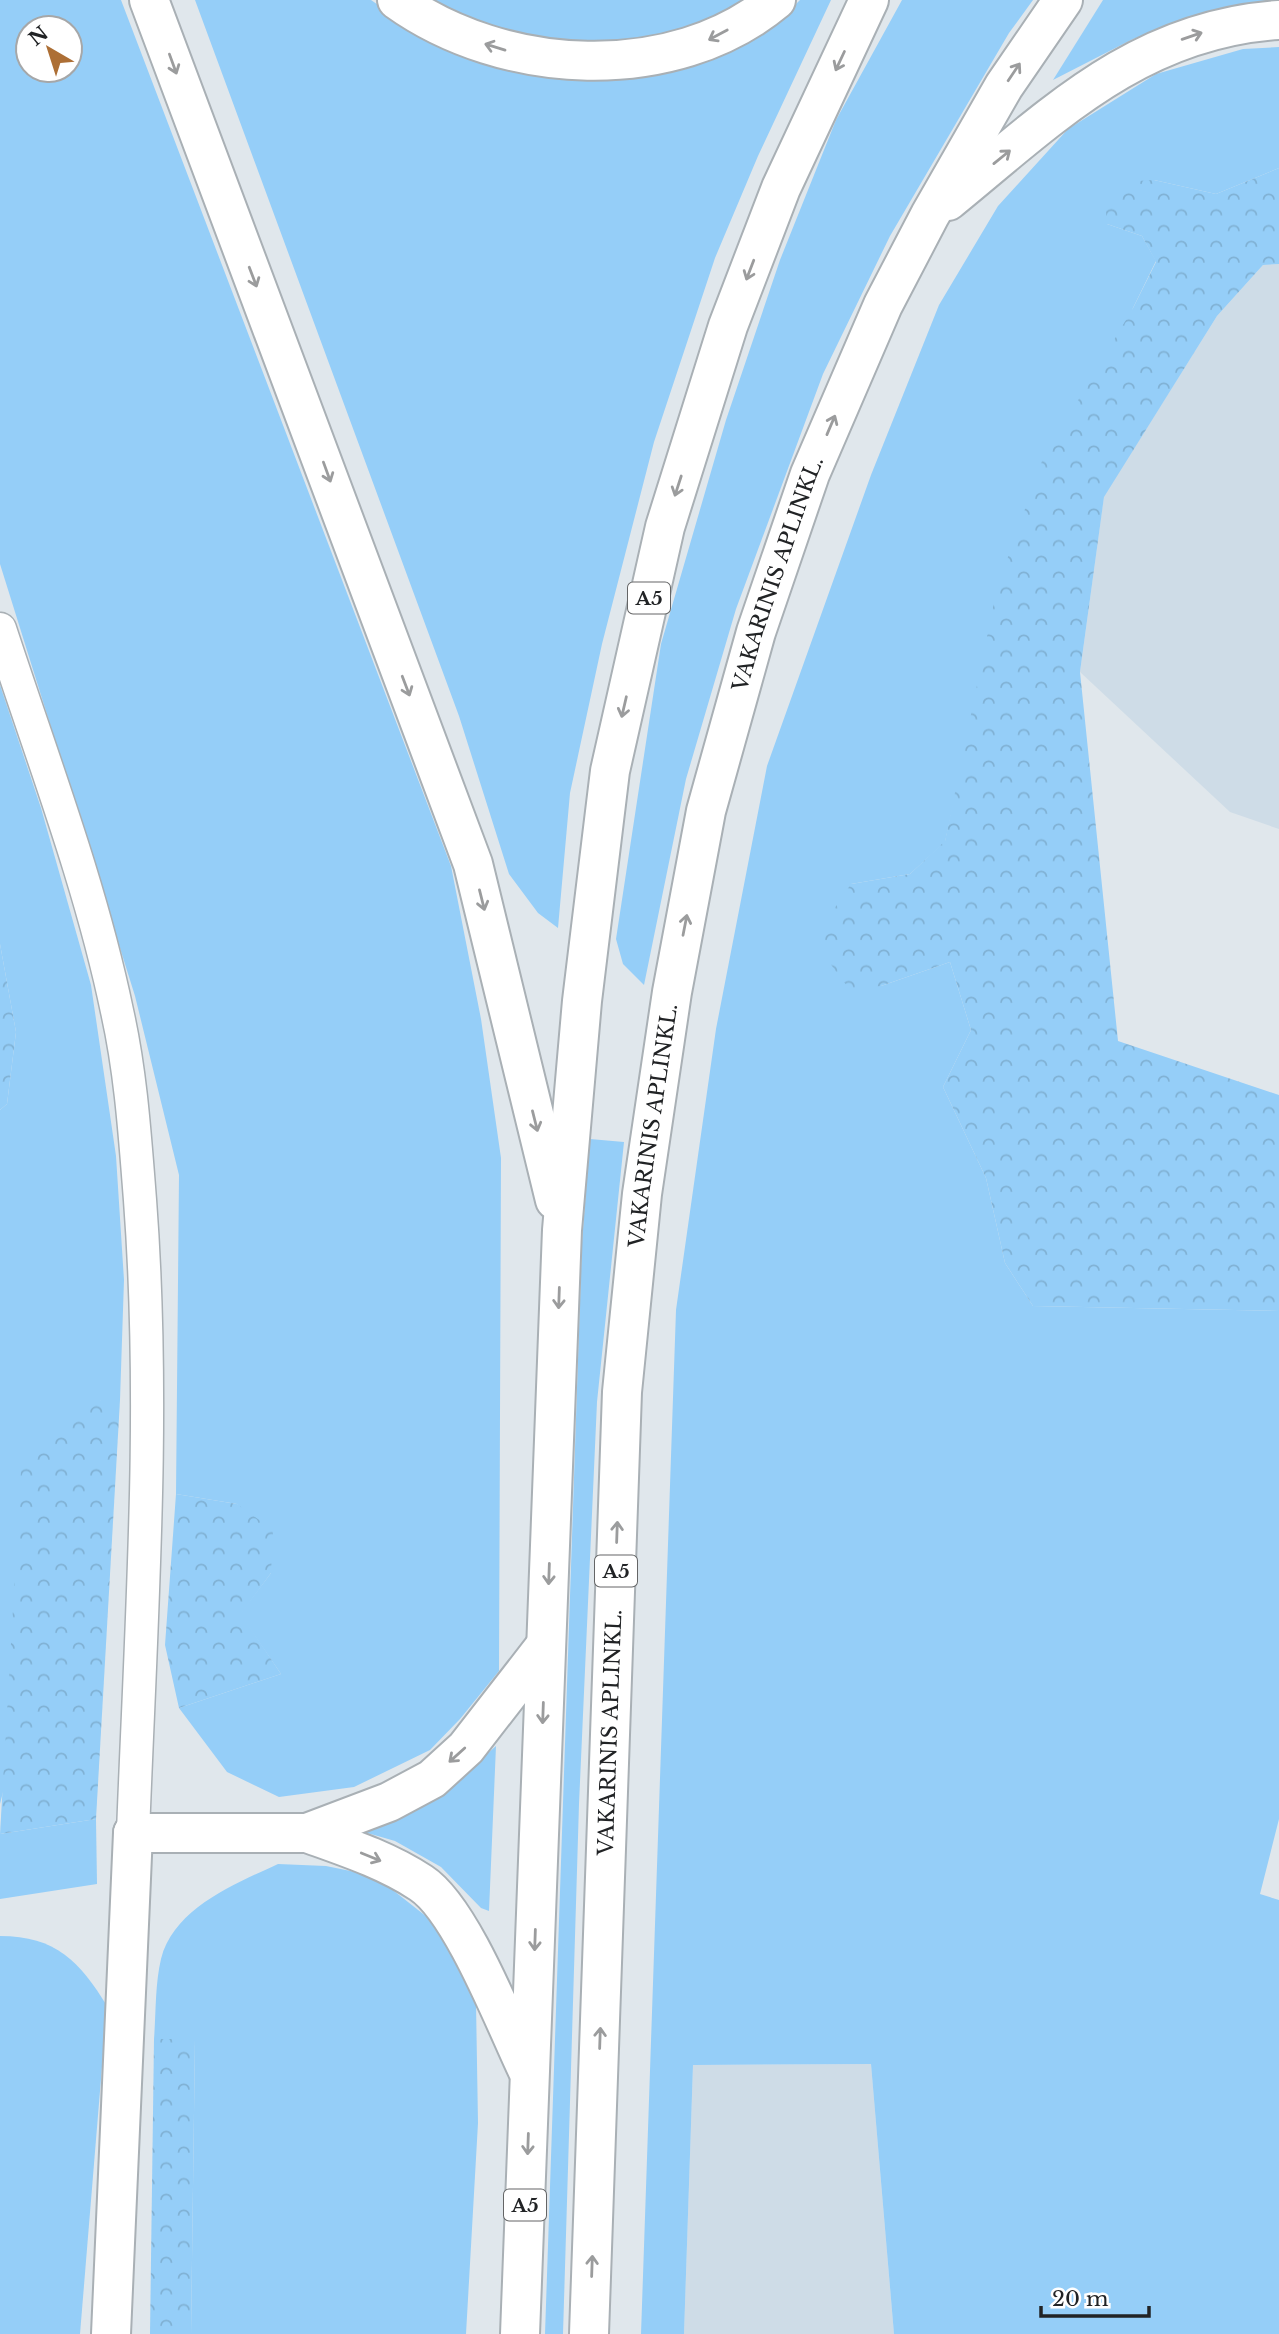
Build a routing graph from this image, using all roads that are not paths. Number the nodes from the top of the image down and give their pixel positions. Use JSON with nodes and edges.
{"nodes":[{"id":1,"x":149,"y":0,"type":"edge"},
{"id":2,"x":397,"y":0,"type":"edge"},
{"id":3,"x":776,"y":0,"type":"edge"},
{"id":4,"x":869,"y":0,"type":"edge"},
{"id":5,"x":1063,"y":0,"type":"edge"},
{"id":6,"x":1279,"y":20,"type":"edge"},
{"id":7,"x":930,"y":215,"type":"junction"},
{"id":8,"x":0,"y":629,"type":"edge"},
{"id":9,"x":562,"y":1230,"type":"junction"},
{"id":10,"x":546,"y":1645,"type":"junction"},
{"id":11,"x":133,"y":1833,"type":"junction"},
{"id":12,"x":307,"y":1833,"type":"junction"},
{"id":13,"x":530,"y":2076,"type":"junction"},
{"id":14,"x":111,"y":2334,"type":"edge"},
{"id":15,"x":520,"y":2334,"type":"edge"},
{"id":16,"x":589,"y":2334,"type":"edge"}],
"edges":[{"from":1,"to":9,"type":"main road","one_way":true},
{"from":3,"to":2,"type":"main road","one_way":true},
{"from":4,"to":9,"type":"main road","number":"A5","one_way":true},
{"from":7,"to":5,"type":"main road","name":"VAKARINIS APLINKL.","one_way":true},
{"from":7,"to":6,"type":"main road","one_way":true},
{"from":16,"to":7,"type":"main road","name":"VAKARINIS APLINKL.","number":"A5","one_way":true},
{"from":8,"to":11,"type":"street"},
{"from":9,"to":10,"type":"main road","number":"A5","one_way":true},
{"from":10,"to":12,"type":"main road","one_way":true},
{"from":10,"to":13,"type":"main road","number":"A5","one_way":true},
{"from":11,"to":12,"type":"main road"},
{"from":11,"to":14,"type":"main road"},
{"from":12,"to":13,"type":"main road","one_way":true},
{"from":13,"to":15,"type":"main road","number":"A5","one_way":true}]}
